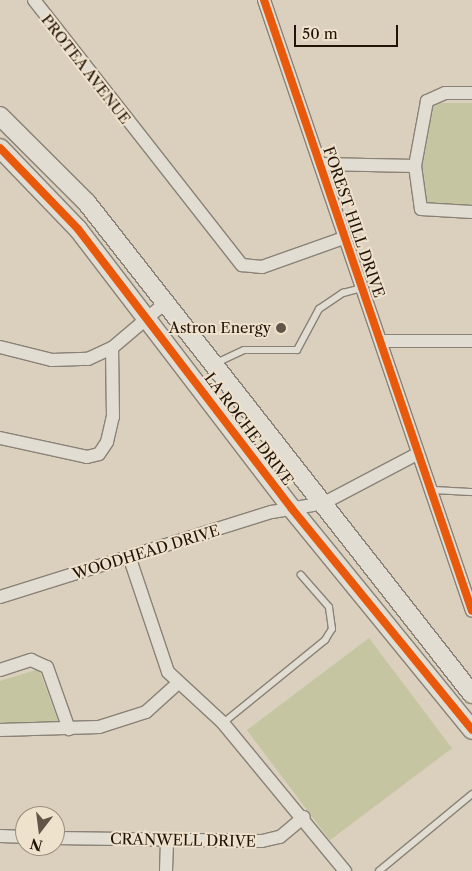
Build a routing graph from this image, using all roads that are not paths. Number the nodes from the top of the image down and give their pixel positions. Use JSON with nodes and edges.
{"nodes":[{"id":1,"x":34,"y":0,"type":"edge"},
{"id":2,"x":264,"y":0,"type":"edge"},
{"id":3,"x":472,"y":93,"type":"edge"},
{"id":4,"x":0,"y":116,"type":"edge"},
{"id":5,"x":0,"y":148,"type":"edge"},
{"id":6,"x":320,"y":164,"type":"junction"},
{"id":7,"x":415,"y":166,"type":"junction"},
{"id":8,"x":472,"y":212,"type":"edge"},
{"id":9,"x":344,"y":238,"type":"junction"},
{"id":10,"x":362,"y":288,"type":"junction"},
{"id":11,"x":166,"y":303,"type":"junction"},
{"id":12,"x":147,"y":318,"type":"junction"},
{"id":13,"x":381,"y":341,"type":"junction"},
{"id":14,"x":472,"y":341,"type":"edge"},
{"id":15,"x":0,"y":347,"type":"edge"},
{"id":16,"x":112,"y":348,"type":"junction"},
{"id":17,"x":214,"y":364,"type":"junction"},
{"id":18,"x":0,"y":438,"type":"edge"},
{"id":19,"x":417,"y":454,"type":"junction"},
{"id":20,"x":432,"y":490,"type":"junction"},
{"id":21,"x":472,"y":492,"type":"edge"},
{"id":22,"x":324,"y":503,"type":"junction"},
{"id":23,"x":292,"y":509,"type":"junction"},
{"id":24,"x":129,"y":556,"type":"junction"},
{"id":25,"x":301,"y":575,"type":"dead end"},
{"id":26,"x":0,"y":597,"type":"edge"},
{"id":27,"x":472,"y":612,"type":"edge"},
{"id":28,"x":0,"y":670,"type":"edge"},
{"id":29,"x":177,"y":684,"type":"junction"},
{"id":30,"x":472,"y":694,"type":"edge"},
{"id":31,"x":223,"y":723,"type":"junction"},
{"id":32,"x":0,"y":730,"type":"edge"},
{"id":33,"x":69,"y":730,"type":"junction"},
{"id":34,"x":472,"y":730,"type":"edge"},
{"id":35,"x":472,"y":794,"type":"edge"},
{"id":36,"x":304,"y":817,"type":"junction"},
{"id":37,"x":0,"y":836,"type":"edge"},
{"id":38,"x":15,"y":837,"type":"edge"},
{"id":39,"x":65,"y":838,"type":"edge"},
{"id":40,"x":168,"y":839,"type":"junction"},
{"id":41,"x":166,"y":871,"type":"edge"},
{"id":42,"x":344,"y":871,"type":"edge"},
{"id":43,"x":379,"y":871,"type":"edge"}],
"edges":[{"from":1,"to":9,"type":"street","name":"PROTEA AVENUE"},
{"from":2,"to":6,"type":"street","name":"FOREST HILL DRIVE"},
{"from":3,"to":7,"type":"street"},
{"from":4,"to":11,"type":"street","name":"LA ROCHE DRIVE"},
{"from":5,"to":12,"type":"street","name":"LA ROCHE DRIVE"},
{"from":6,"to":7,"type":"street"},
{"from":6,"to":9,"type":"street","name":"FOREST HILL DRIVE"},
{"from":7,"to":8,"type":"street"},
{"from":9,"to":10,"type":"street","name":"FOREST HILL DRIVE"},
{"from":10,"to":13,"type":"street","name":"FOREST HILL DRIVE"},
{"from":10,"to":17,"type":"lane"},
{"from":11,"to":12,"type":"street"},
{"from":11,"to":17,"type":"street","name":"LA ROCHE DRIVE"},
{"from":12,"to":16,"type":"street"},
{"from":12,"to":23,"type":"street","name":"LA ROCHE DRIVE"},
{"from":13,"to":14,"type":"street"},
{"from":13,"to":19,"type":"street","name":"FOREST HILL DRIVE"},
{"from":15,"to":16,"type":"street"},
{"from":16,"to":18,"type":"street"},
{"from":17,"to":22,"type":"street","name":"LA ROCHE DRIVE"},
{"from":19,"to":20,"type":"street","name":"FOREST HILL DRIVE"},
{"from":19,"to":22,"type":"street"},
{"from":20,"to":21,"type":"lane"},
{"from":20,"to":27,"type":"street","name":"FOREST HILL DRIVE"},
{"from":22,"to":23,"type":"street"},
{"from":22,"to":30,"type":"street","name":"LA ROCHE DRIVE"},
{"from":23,"to":24,"type":"street","name":"WOODHEAD DRIVE"},
{"from":23,"to":34,"type":"street","name":"LA ROCHE DRIVE"},
{"from":24,"to":26,"type":"street","name":"WOODHEAD DRIVE"},
{"from":24,"to":29,"type":"street"},
{"from":25,"to":31,"type":"lane"},
{"from":28,"to":33,"type":"street"},
{"from":29,"to":31,"type":"street"},
{"from":29,"to":33,"type":"street"},
{"from":31,"to":36,"type":"street"},
{"from":32,"to":33,"type":"street"},
{"from":35,"to":43,"type":"lane"},
{"from":36,"to":40,"type":"street","name":"CRANWELL DRIVE"},
{"from":36,"to":42,"type":"street"},
{"from":37,"to":38,"type":"street"},
{"from":39,"to":40,"type":"street","name":"CRANWELL DRIVE"},
{"from":40,"to":41,"type":"street"}]}
